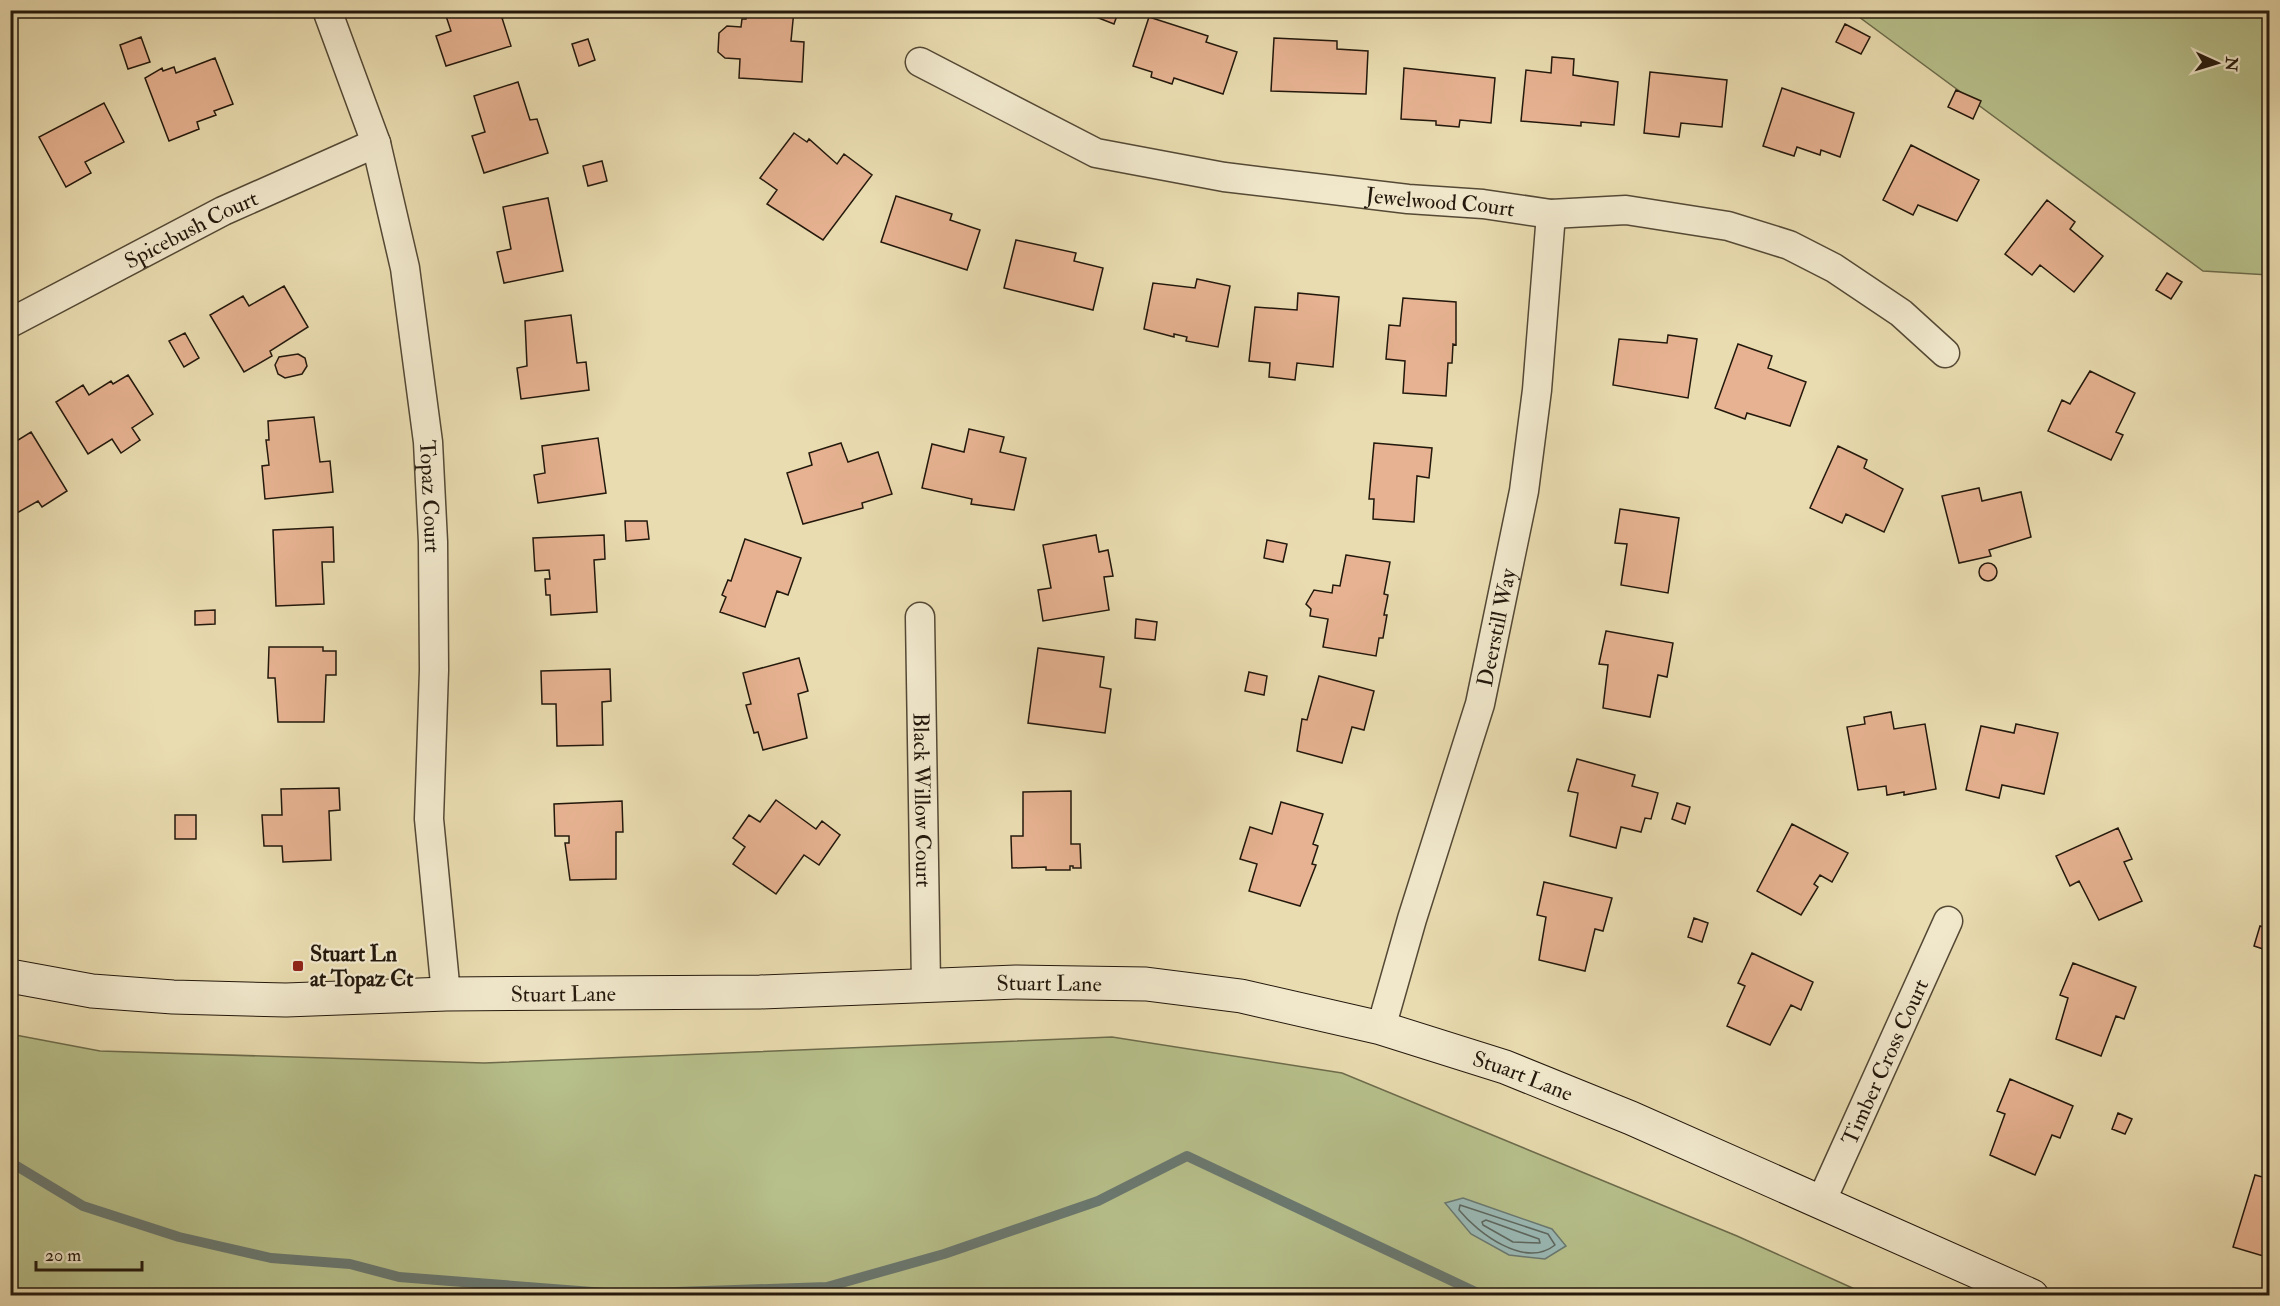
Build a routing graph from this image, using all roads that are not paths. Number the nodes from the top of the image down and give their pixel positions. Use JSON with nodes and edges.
{"nodes":[{"id":1,"x":327,"y":10,"type":"edge"},
{"id":2,"x":920,"y":62,"type":"dead end"},
{"id":3,"x":376,"y":143,"type":"junction"},
{"id":4,"x":1551,"y":214,"type":"junction"},
{"id":5,"x":10,"y":323,"type":"edge"},
{"id":6,"x":1945,"y":353,"type":"dead end"},
{"id":7,"x":920,"y":617,"type":"dead end"},
{"id":8,"x":1948,"y":921,"type":"dead end"},
{"id":9,"x":10,"y":976,"type":"edge"},
{"id":10,"x":926,"y":984,"type":"junction"},
{"id":11,"x":446,"y":994,"type":"junction"},
{"id":12,"x":1381,"y":1028,"type":"junction"},
{"id":13,"x":1821,"y":1202,"type":"junction"},
{"id":14,"x":2032,"y":1296,"type":"edge"}],
"edges":[{"from":1,"to":3,"type":"street","name":"Topaz Court"},
{"from":2,"to":4,"type":"street","name":"Jewelwood Court"},
{"from":3,"to":5,"type":"street","name":"Spicebush Court"},
{"from":3,"to":11,"type":"street","name":"Topaz Court"},
{"from":4,"to":6,"type":"street","name":"Jewelwood Court"},
{"from":4,"to":12,"type":"street","name":"Deerstill Way"},
{"from":7,"to":10,"type":"street","name":"Black Willow Court"},
{"from":8,"to":13,"type":"street","name":"Timber Cross Court"},
{"from":9,"to":11,"type":"street","name":"Stuart Lane"},
{"from":10,"to":11,"type":"street","name":"Stuart Lane"},
{"from":10,"to":12,"type":"street","name":"Stuart Lane"},
{"from":12,"to":13,"type":"street","name":"Stuart Lane"},
{"from":13,"to":14,"type":"street","name":"Stuart Lane"}]}
